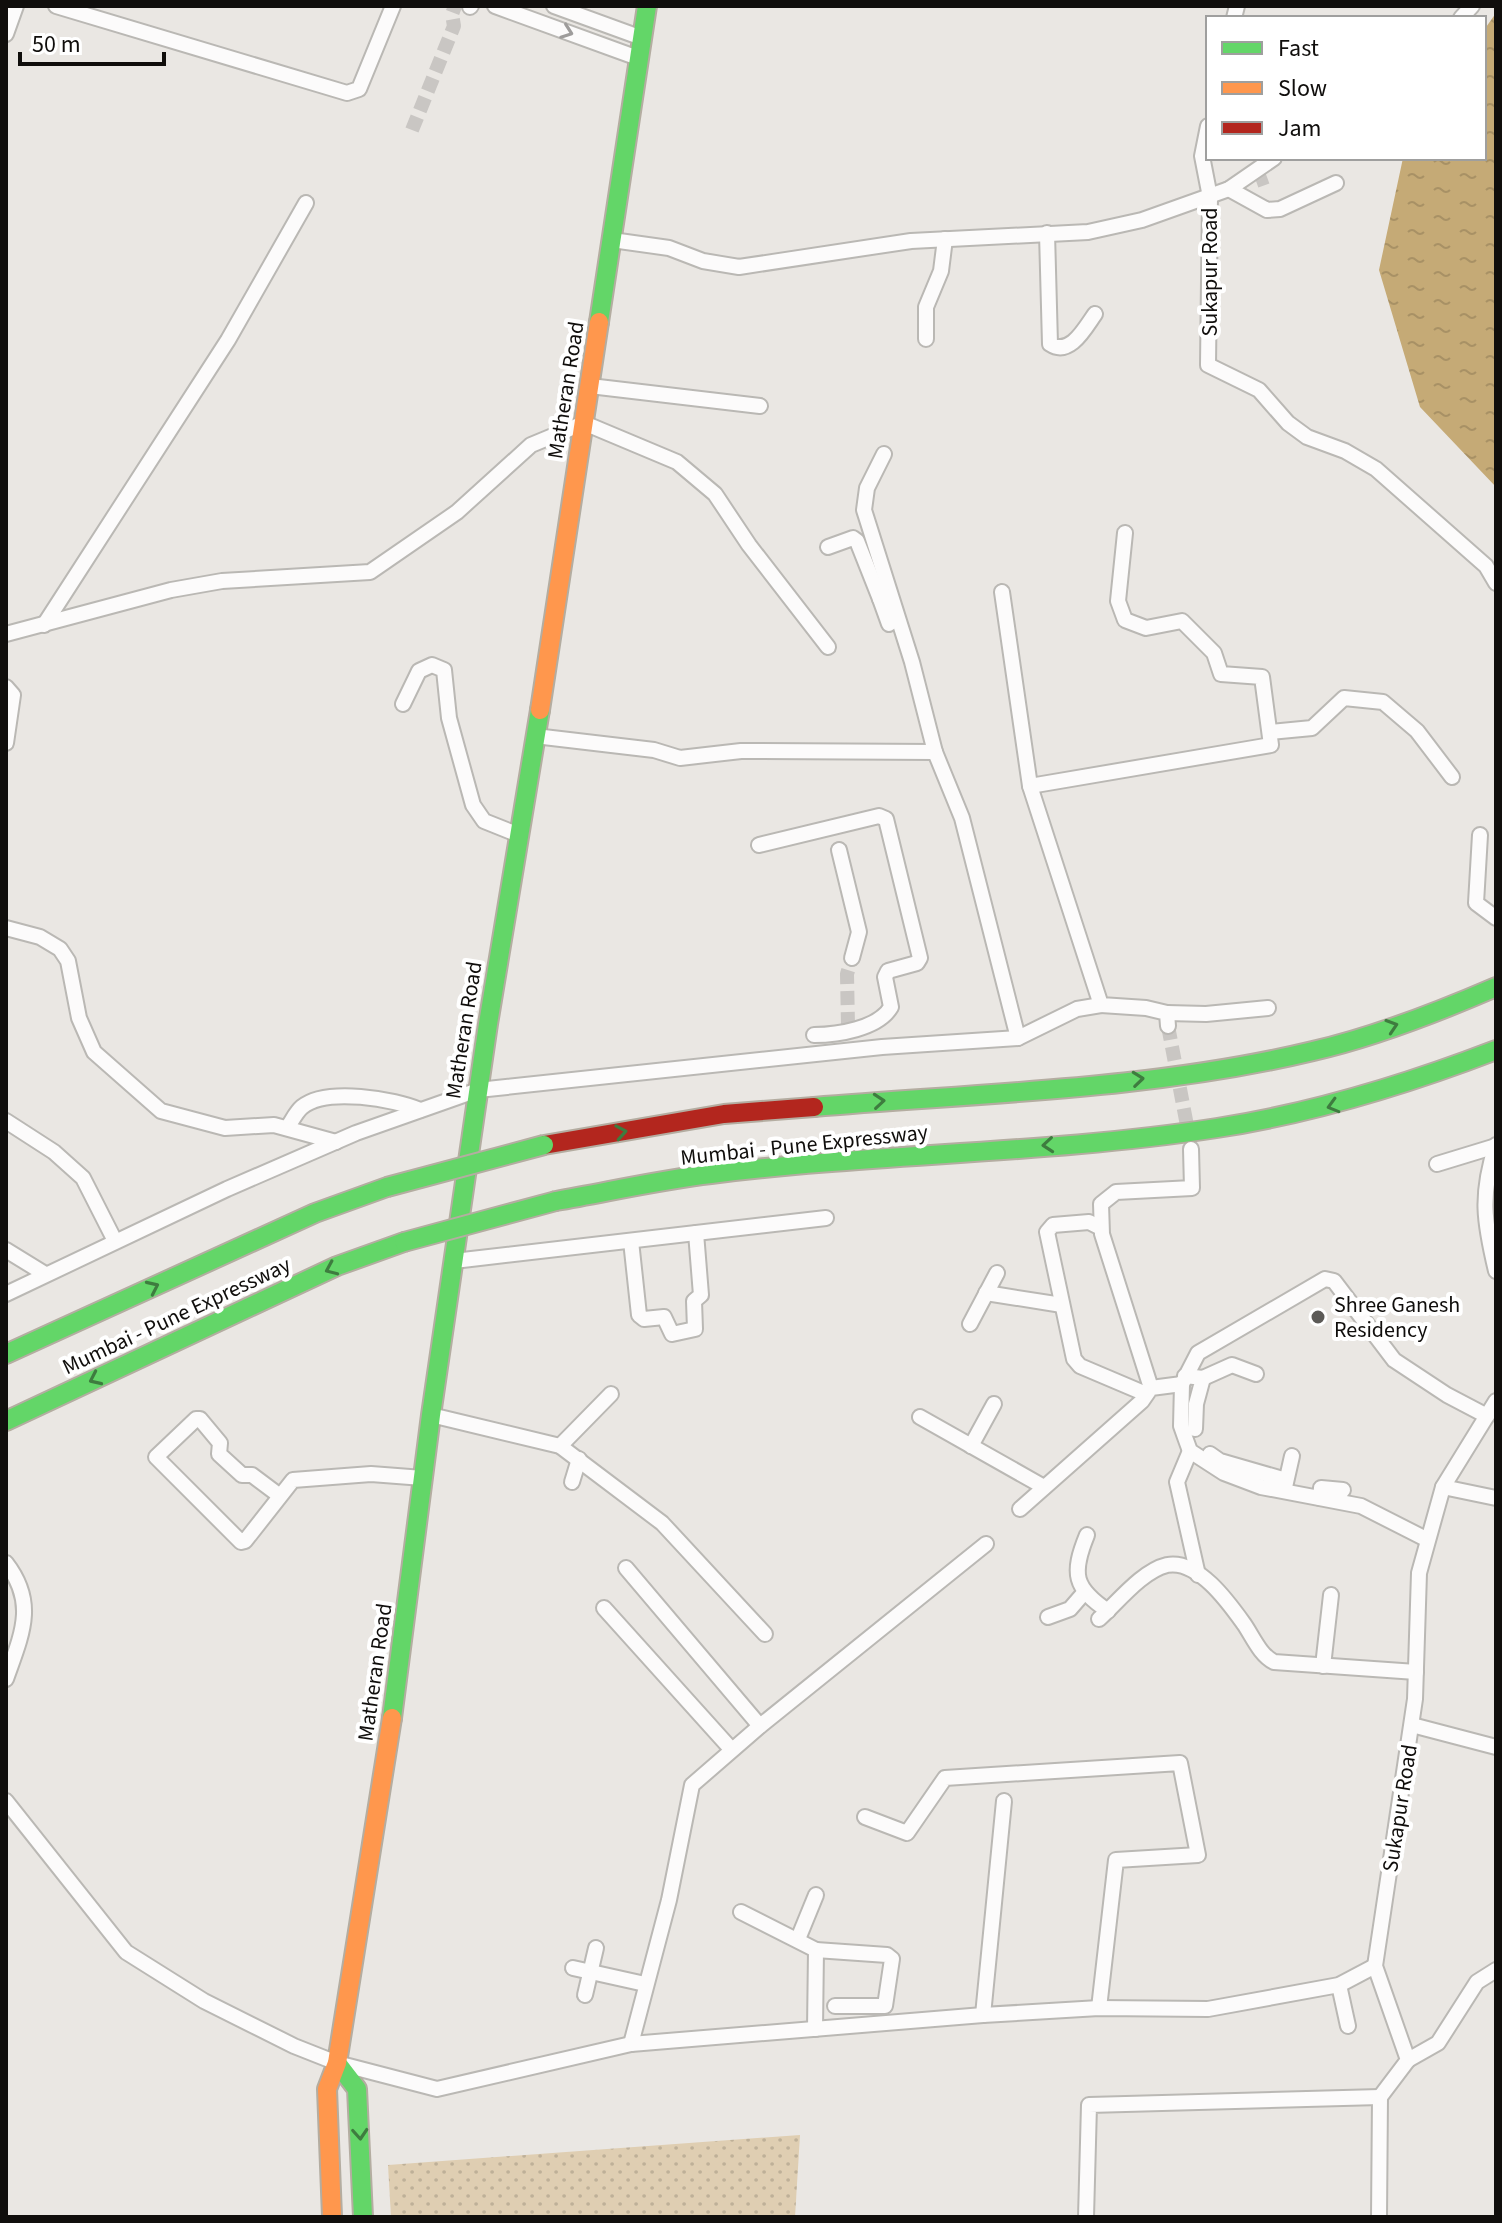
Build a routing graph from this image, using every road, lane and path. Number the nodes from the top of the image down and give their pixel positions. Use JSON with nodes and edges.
{"nodes":[{"id":1,"x":16,"y":6,"type":"edge"},
{"id":2,"x":56,"y":6,"type":"edge"},
{"id":3,"x":393,"y":6,"type":"edge"},
{"id":4,"x":495,"y":6,"type":"edge"},
{"id":5,"x":554,"y":6,"type":"edge"},
{"id":6,"x":647,"y":6,"type":"edge"},
{"id":7,"x":6,"y":34,"type":"edge"},
{"id":8,"x":642,"y":38,"type":"junction"},
{"id":9,"x":638,"y":58,"type":"junction"},
{"id":10,"x":1206,"y":136,"type":"edge"},
{"id":11,"x":1271,"y":160,"type":"edge"},
{"id":12,"x":1256,"y":181,"type":"tunnel mouth"},
{"id":13,"x":1336,"y":183,"type":"dead end"},
{"id":14,"x":1232,"y":191,"type":"junction"},
{"id":15,"x":1210,"y":197,"type":"junction"},
{"id":16,"x":306,"y":203,"type":"dead end"},
{"id":17,"x":1047,"y":233,"type":"junction"},
{"id":18,"x":945,"y":239,"type":"junction"},
{"id":19,"x":612,"y":240,"type":"junction"},
{"id":20,"x":1095,"y":314,"type":"dead end"},
{"id":21,"x":926,"y":339,"type":"dead end"},
{"id":22,"x":590,"y":386,"type":"junction"},
{"id":23,"x":760,"y":406,"type":"dead end"},
{"id":24,"x":584,"y":423,"type":"junction"},
{"id":25,"x":884,"y":454,"type":"dead end"},
{"id":26,"x":1125,"y":533,"type":"dead end"},
{"id":27,"x":828,"y":547,"type":"dead end"},
{"id":28,"x":871,"y":557,"type":"junction"},
{"id":29,"x":1496,"y":583,"type":"edge"},
{"id":30,"x":1002,"y":592,"type":"dead end"},
{"id":31,"x":885,"y":596,"type":"junction"},
{"id":32,"x":889,"y":624,"type":"dead end"},
{"id":33,"x":44,"y":625,"type":"junction"},
{"id":34,"x":6,"y":634,"type":"edge"},
{"id":35,"x":828,"y":647,"type":"dead end"},
{"id":36,"x":6,"y":687,"type":"edge"},
{"id":37,"x":403,"y":704,"type":"dead end"},
{"id":38,"x":1270,"y":732,"type":"junction"},
{"id":39,"x":535,"y":736,"type":"junction"},
{"id":40,"x":6,"y":743,"type":"edge"},
{"id":41,"x":935,"y":752,"type":"junction"},
{"id":42,"x":1452,"y":777,"type":"dead end"},
{"id":43,"x":1030,"y":786,"type":"junction"},
{"id":44,"x":519,"y":835,"type":"junction"},
{"id":45,"x":1480,"y":835,"type":"dead end"},
{"id":46,"x":759,"y":845,"type":"dead end"},
{"id":47,"x":839,"y":850,"type":"dead end"},
{"id":48,"x":1496,"y":918,"type":"edge"},
{"id":49,"x":6,"y":928,"type":"edge"},
{"id":50,"x":852,"y":958,"type":"tunnel mouth"},
{"id":51,"x":1492,"y":989,"type":"edge"},
{"id":52,"x":1101,"y":1005,"type":"junction"},
{"id":53,"x":1268,"y":1008,"type":"dead end"},
{"id":54,"x":849,"y":1028,"type":"junction"},
{"id":55,"x":814,"y":1035,"type":"dead end"},
{"id":56,"x":1018,"y":1038,"type":"junction"},
{"id":57,"x":851,"y":1050,"type":"junction"},
{"id":58,"x":1496,"y":1050,"type":"edge"},
{"id":59,"x":478,"y":1090,"type":"junction"},
{"id":60,"x":420,"y":1110,"type":"junction"},
{"id":61,"x":6,"y":1121,"type":"edge"},
{"id":62,"x":287,"y":1128,"type":"junction"},
{"id":63,"x":336,"y":1142,"type":"junction"},
{"id":64,"x":1496,"y":1146,"type":"edge"},
{"id":65,"x":1191,"y":1149,"type":"tunnel mouth"},
{"id":66,"x":1437,"y":1164,"type":"dead end"},
{"id":67,"x":826,"y":1218,"type":"dead end"},
{"id":68,"x":1101,"y":1228,"type":"junction"},
{"id":69,"x":696,"y":1233,"type":"junction"},
{"id":70,"x":115,"y":1241,"type":"junction"},
{"id":71,"x":631,"y":1241,"type":"junction"},
{"id":72,"x":6,"y":1250,"type":"edge"},
{"id":73,"x":454,"y":1261,"type":"junction"},
{"id":74,"x":1496,"y":1271,"type":"edge"},
{"id":75,"x":997,"y":1273,"type":"dead end"},
{"id":76,"x":45,"y":1274,"type":"junction"},
{"id":77,"x":986,"y":1293,"type":"junction"},
{"id":78,"x":6,"y":1294,"type":"edge"},
{"id":79,"x":1062,"y":1305,"type":"junction"},
{"id":80,"x":970,"y":1324,"type":"dead end"},
{"id":81,"x":6,"y":1354,"type":"edge"},
{"id":82,"x":1256,"y":1374,"type":"dead end"},
{"id":83,"x":1203,"y":1378,"type":"junction"},
{"id":84,"x":1183,"y":1380,"type":"junction"},
{"id":85,"x":1149,"y":1391,"type":"junction"},
{"id":86,"x":611,"y":1394,"type":"dead end"},
{"id":87,"x":1496,"y":1401,"type":"edge"},
{"id":88,"x":994,"y":1404,"type":"dead end"},
{"id":89,"x":431,"y":1415,"type":"junction"},
{"id":90,"x":1487,"y":1416,"type":"junction"},
{"id":91,"x":920,"y":1417,"type":"dead end"},
{"id":92,"x":6,"y":1421,"type":"edge"},
{"id":93,"x":1195,"y":1429,"type":"dead end"},
{"id":94,"x":560,"y":1446,"type":"junction"},
{"id":95,"x":971,"y":1446,"type":"junction"},
{"id":96,"x":1190,"y":1451,"type":"junction"},
{"id":97,"x":1210,"y":1454,"type":"dead end"},
{"id":98,"x":1292,"y":1456,"type":"dead end"},
{"id":99,"x":579,"y":1459,"type":"junction"},
{"id":100,"x":423,"y":1478,"type":"junction"},
{"id":101,"x":572,"y":1482,"type":"dead end"},
{"id":102,"x":1285,"y":1486,"type":"junction"},
{"id":103,"x":1044,"y":1487,"type":"junction"},
{"id":104,"x":1302,"y":1487,"type":"dead end"},
{"id":105,"x":1443,"y":1487,"type":"junction"},
{"id":106,"x":1343,"y":1490,"type":"dead end"},
{"id":107,"x":1320,"y":1493,"type":"junction"},
{"id":108,"x":280,"y":1496,"type":"junction"},
{"id":109,"x":1496,"y":1498,"type":"edge"},
{"id":110,"x":1020,"y":1509,"type":"dead end"},
{"id":111,"x":1087,"y":1535,"type":"dead end"},
{"id":112,"x":1426,"y":1539,"type":"junction"},
{"id":113,"x":986,"y":1544,"type":"dead end"},
{"id":114,"x":6,"y":1563,"type":"edge"},
{"id":115,"x":626,"y":1568,"type":"dead end"},
{"id":116,"x":1198,"y":1575,"type":"junction"},
{"id":117,"x":1083,"y":1594,"type":"junction"},
{"id":118,"x":1331,"y":1595,"type":"dead end"},
{"id":119,"x":604,"y":1608,"type":"dead end"},
{"id":120,"x":1048,"y":1617,"type":"dead end"},
{"id":121,"x":765,"y":1634,"type":"dead end"},
{"id":122,"x":1323,"y":1666,"type":"junction"},
{"id":123,"x":1416,"y":1672,"type":"junction"},
{"id":124,"x":6,"y":1679,"type":"edge"},
{"id":125,"x":1412,"y":1725,"type":"junction"},
{"id":126,"x":760,"y":1726,"type":"junction"},
{"id":127,"x":1496,"y":1747,"type":"edge"},
{"id":128,"x":731,"y":1749,"type":"junction"},
{"id":129,"x":6,"y":1801,"type":"edge"},
{"id":130,"x":1004,"y":1801,"type":"dead end"},
{"id":131,"x":865,"y":1817,"type":"dead end"},
{"id":132,"x":816,"y":1895,"type":"dead end"},
{"id":133,"x":741,"y":1912,"type":"dead end"},
{"id":134,"x":798,"y":1939,"type":"junction"},
{"id":135,"x":596,"y":1948,"type":"dead end"},
{"id":136,"x":816,"y":1950,"type":"junction"},
{"id":137,"x":1375,"y":1966,"type":"junction"},
{"id":138,"x":573,"y":1968,"type":"dead end"},
{"id":139,"x":1496,"y":1970,"type":"edge"},
{"id":140,"x":590,"y":1972,"type":"junction"},
{"id":141,"x":645,"y":1984,"type":"junction"},
{"id":142,"x":1339,"y":1985,"type":"junction"},
{"id":143,"x":585,"y":1995,"type":"dead end"},
{"id":144,"x":835,"y":2006,"type":"dead end"},
{"id":145,"x":1099,"y":2008,"type":"junction"},
{"id":146,"x":983,"y":2015,"type":"junction"},
{"id":147,"x":1348,"y":2026,"type":"dead end"},
{"id":148,"x":815,"y":2029,"type":"junction"},
{"id":149,"x":631,"y":2044,"type":"junction"},
{"id":150,"x":1408,"y":2060,"type":"junction"},
{"id":151,"x":337,"y":2063,"type":"junction"},
{"id":152,"x":1380,"y":2097,"type":"junction"},
{"id":153,"x":332,"y":2217,"type":"edge"},
{"id":154,"x":363,"y":2217,"type":"edge"},
{"id":155,"x":1086,"y":2217,"type":"edge"},
{"id":156,"x":1379,"y":2217,"type":"edge"}],
"edges":[{"from":1,"to":7,"type":"street"},
{"from":2,"to":3,"type":"street"},
{"from":4,"to":9,"type":"street","one_way":true},
{"from":5,"to":8,"type":"street"},
{"from":6,"to":8,"type":"main road","name":"Matheran Road"},
{"from":8,"to":9,"type":"main road","name":"Matheran Road"},
{"from":9,"to":19,"type":"main road","name":"Matheran Road"},
{"from":10,"to":15,"type":"street"},
{"from":11,"to":14,"type":"street"},
{"from":12,"to":14,"type":"street"},
{"from":13,"to":14,"type":"street"},
{"from":14,"to":15,"type":"street"},
{"from":15,"to":17,"type":"street"},
{"from":15,"to":29,"type":"street","name":"Sukapur Road"},
{"from":16,"to":33,"type":"street"},
{"from":17,"to":18,"type":"street"},
{"from":17,"to":20,"type":"street"},
{"from":18,"to":19,"type":"street"},
{"from":18,"to":21,"type":"street"},
{"from":19,"to":22,"type":"main road","name":"Matheran Road"},
{"from":22,"to":23,"type":"street"},
{"from":22,"to":24,"type":"main road","name":"Matheran Road"},
{"from":24,"to":33,"type":"street"},
{"from":24,"to":35,"type":"street"},
{"from":24,"to":39,"type":"main road","name":"Matheran Road"},
{"from":25,"to":28,"type":"street"},
{"from":26,"to":38,"type":"street"},
{"from":27,"to":28,"type":"street"},
{"from":28,"to":31,"type":"street"},
{"from":30,"to":43,"type":"street"},
{"from":31,"to":32,"type":"street"},
{"from":31,"to":41,"type":"street"},
{"from":33,"to":34,"type":"street"},
{"from":36,"to":40,"type":"street"},
{"from":37,"to":44,"type":"street"},
{"from":38,"to":42,"type":"street"},
{"from":38,"to":43,"type":"street"},
{"from":39,"to":41,"type":"street"},
{"from":39,"to":44,"type":"main road","name":"Matheran Road"},
{"from":41,"to":56,"type":"street"},
{"from":43,"to":52,"type":"street"},
{"from":44,"to":59,"type":"main road","name":"Matheran Road"},
{"from":45,"to":48,"type":"street"},
{"from":46,"to":54,"type":"street"},
{"from":47,"to":50,"type":"street"},
{"from":49,"to":62,"type":"street"},
{"from":81,"to":51,"type":"main road","name":"Mumbai - Pune Expressway","one_way":true,"bridge":true},
{"from":52,"to":53,"type":"street"},
{"from":52,"to":56,"type":"street"},
{"from":54,"to":55,"type":"street"},
{"from":54,"to":57,"type":"street"},
{"from":56,"to":57,"type":"street"},
{"from":57,"to":59,"type":"street"},
{"from":58,"to":92,"type":"main road","name":"Mumbai - Pune Expressway","one_way":true,"bridge":true},
{"from":59,"to":60,"type":"street"},
{"from":59,"to":73,"type":"main road","name":"Matheran Road"},
{"from":60,"to":62,"type":"street"},
{"from":60,"to":63,"type":"street"},
{"from":61,"to":70,"type":"street"},
{"from":62,"to":63,"type":"street"},
{"from":63,"to":70,"type":"street"},
{"from":64,"to":66,"type":"street"},
{"from":64,"to":74,"type":"street"},
{"from":65,"to":68,"type":"street"},
{"from":67,"to":69,"type":"street"},
{"from":68,"to":79,"type":"street"},
{"from":68,"to":85,"type":"street"},
{"from":69,"to":71,"type":"street"},
{"from":69,"to":71,"type":"street"},
{"from":70,"to":76,"type":"street"},
{"from":71,"to":73,"type":"street"},
{"from":72,"to":76,"type":"street"},
{"from":73,"to":89,"type":"main road","name":"Matheran Road"},
{"from":75,"to":77,"type":"street"},
{"from":76,"to":78,"type":"street"},
{"from":77,"to":79,"type":"street"},
{"from":77,"to":80,"type":"street"},
{"from":79,"to":85,"type":"street"},
{"from":82,"to":83,"type":"street"},
{"from":83,"to":84,"type":"street"},
{"from":83,"to":93,"type":"street"},
{"from":84,"to":85,"type":"street"},
{"from":84,"to":90,"type":"street"},
{"from":84,"to":96,"type":"street"},
{"from":85,"to":103,"type":"street"},
{"from":86,"to":94,"type":"street"},
{"from":87,"to":90,"type":"street","name":"Sukapur Road"},
{"from":88,"to":95,"type":"street"},
{"from":89,"to":94,"type":"street"},
{"from":89,"to":100,"type":"main road","name":"Matheran Road"},
{"from":90,"to":105,"type":"street","name":"Sukapur Road"},
{"from":91,"to":95,"type":"street"},
{"from":94,"to":99,"type":"street"},
{"from":95,"to":103,"type":"street"},
{"from":96,"to":102,"type":"street"},
{"from":96,"to":116,"type":"street"},
{"from":97,"to":102,"type":"street"},
{"from":98,"to":102,"type":"street"},
{"from":99,"to":101,"type":"street"},
{"from":99,"to":121,"type":"street"},
{"from":100,"to":108,"type":"street"},
{"from":100,"to":151,"type":"main road","name":"Matheran Road"},
{"from":102,"to":107,"type":"street"},
{"from":103,"to":110,"type":"street"},
{"from":104,"to":107,"type":"street"},
{"from":105,"to":109,"type":"street"},
{"from":105,"to":112,"type":"street","name":"Sukapur Road"},
{"from":106,"to":107,"type":"street"},
{"from":107,"to":112,"type":"street"},
{"from":108,"to":108,"type":"street"},
{"from":111,"to":117,"type":"street"},
{"from":112,"to":123,"type":"street","name":"Sukapur Road"},
{"from":113,"to":126,"type":"street"},
{"from":114,"to":124,"type":"street"},
{"from":115,"to":126,"type":"street"},
{"from":116,"to":117,"type":"street"},
{"from":116,"to":122,"type":"street"},
{"from":117,"to":120,"type":"street"},
{"from":118,"to":122,"type":"street"},
{"from":119,"to":128,"type":"street"},
{"from":122,"to":123,"type":"street"},
{"from":123,"to":125,"type":"street","name":"Sukapur Road"},
{"from":125,"to":127,"type":"street"},
{"from":125,"to":137,"type":"street","name":"Sukapur Road"},
{"from":126,"to":128,"type":"street"},
{"from":128,"to":141,"type":"street"},
{"from":129,"to":151,"type":"street"},
{"from":130,"to":146,"type":"street"},
{"from":131,"to":145,"type":"street"},
{"from":132,"to":134,"type":"street"},
{"from":133,"to":134,"type":"street"},
{"from":134,"to":136,"type":"street"},
{"from":135,"to":140,"type":"street"},
{"from":136,"to":144,"type":"street"},
{"from":136,"to":148,"type":"street"},
{"from":137,"to":142,"type":"street"},
{"from":137,"to":150,"type":"street","name":"Sukapur Road"},
{"from":138,"to":140,"type":"street"},
{"from":139,"to":150,"type":"street"},
{"from":140,"to":141,"type":"street"},
{"from":140,"to":143,"type":"street"},
{"from":141,"to":149,"type":"street"},
{"from":142,"to":145,"type":"street"},
{"from":142,"to":147,"type":"street"},
{"from":145,"to":146,"type":"street"},
{"from":146,"to":148,"type":"street"},
{"from":148,"to":149,"type":"street"},
{"from":149,"to":151,"type":"street"},
{"from":150,"to":152,"type":"street"},
{"from":151,"to":153,"type":"main road","name":"Matheran Road"},
{"from":151,"to":154,"type":"main road","one_way":true},
{"from":152,"to":155,"type":"street"},
{"from":152,"to":156,"type":"street"}]}
